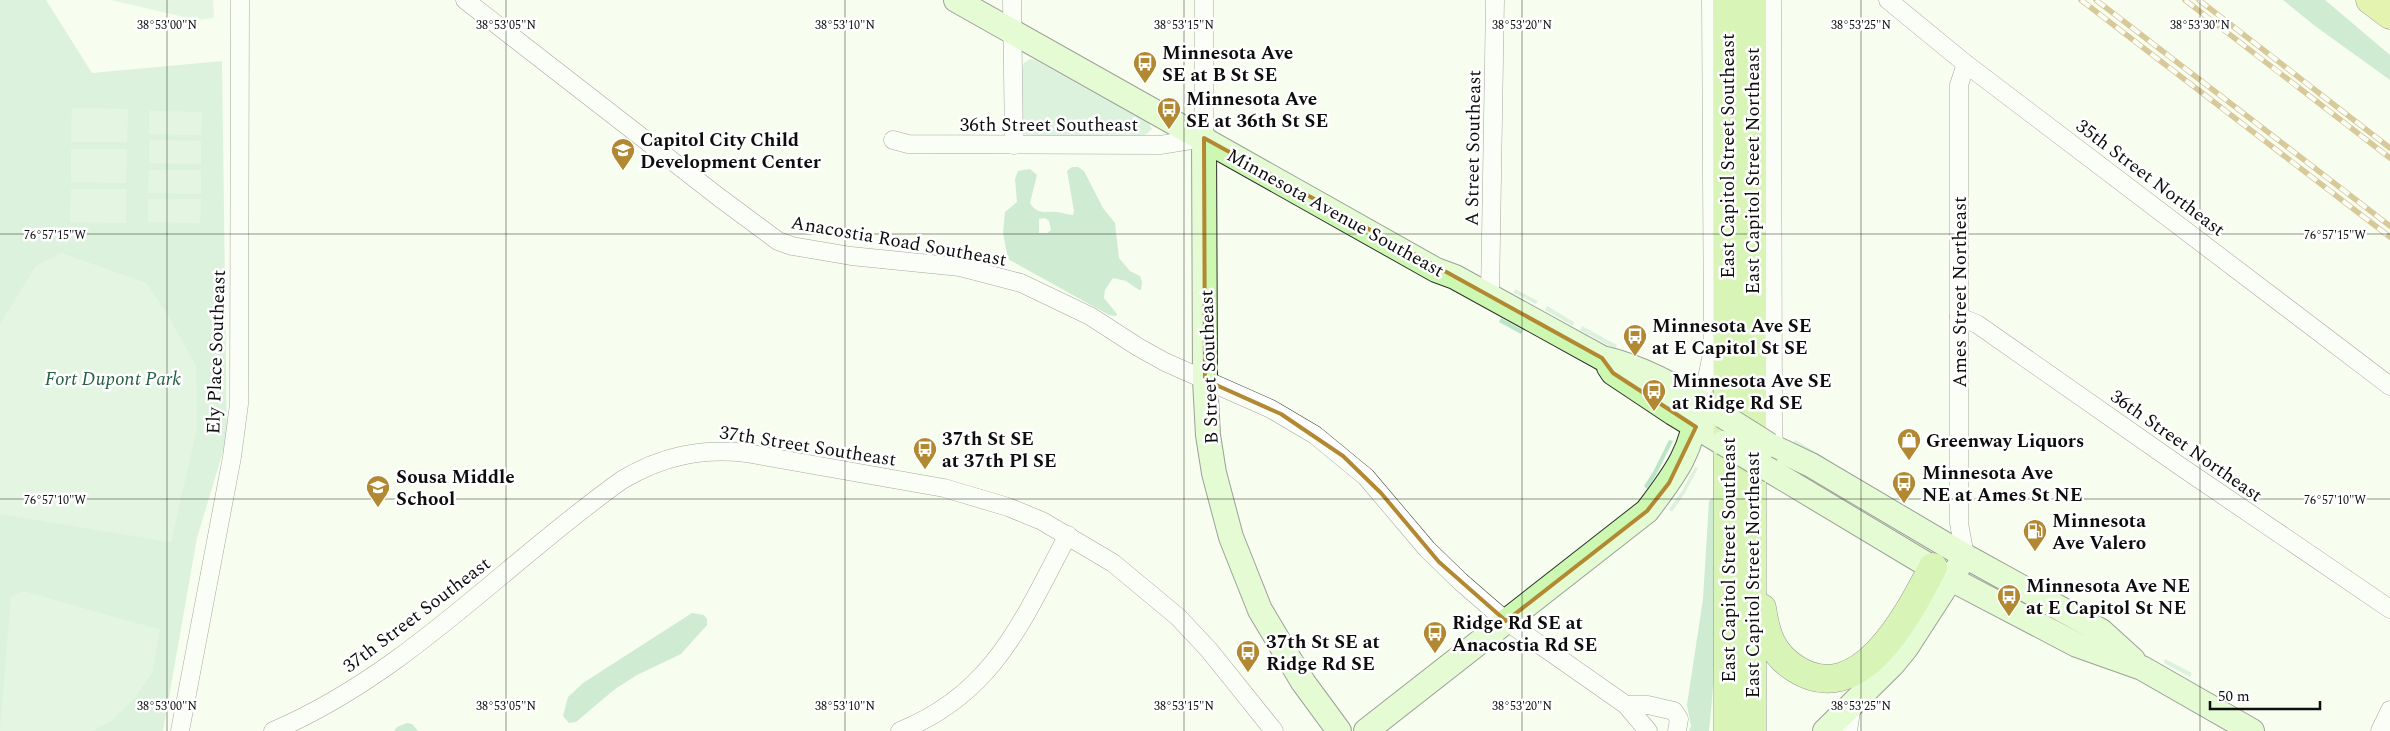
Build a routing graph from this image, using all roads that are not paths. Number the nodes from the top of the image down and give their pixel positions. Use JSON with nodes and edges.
{"nodes":[{"id":1,"x":240,"y":0,"type":"edge"},
{"id":2,"x":465,"y":0,"type":"edge"},
{"id":3,"x":956,"y":0,"type":"edge"},
{"id":4,"x":969,"y":0,"type":"edge"},
{"id":5,"x":1012,"y":0,"type":"edge"},
{"id":6,"x":1204,"y":0,"type":"edge"},
{"id":7,"x":1495,"y":0,"type":"edge"},
{"id":8,"x":1710,"y":0,"type":"edge"},
{"id":9,"x":1727,"y":0,"type":"edge"},
{"id":10,"x":1752,"y":0,"type":"edge"},
{"id":11,"x":1772,"y":0,"type":"edge"},
{"id":12,"x":1888,"y":0,"type":"edge"},
{"id":13,"x":2370,"y":0,"type":"edge"},
{"id":14,"x":2390,"y":15,"type":"edge"},
{"id":15,"x":1012,"y":28,"type":"junction"},
{"id":16,"x":1966,"y":64,"type":"junction"},
{"id":17,"x":1204,"y":135,"type":"junction"},
{"id":18,"x":893,"y":140,"type":"dead end"},
{"id":19,"x":1014,"y":145,"type":"junction"},
{"id":20,"x":1490,"y":296,"type":"junction"},
{"id":21,"x":1959,"y":316,"type":"junction"},
{"id":22,"x":1602,"y":358,"type":"junction"},
{"id":23,"x":1204,"y":380,"type":"junction"},
{"id":24,"x":2390,"y":386,"type":"edge"},
{"id":25,"x":1698,"y":401,"type":"junction"},
{"id":26,"x":1696,"y":427,"type":"junction"},
{"id":27,"x":1771,"y":455,"type":"junction"},
{"id":28,"x":1752,"y":492,"type":"junction"},
{"id":29,"x":1068,"y":535,"type":"junction"},
{"id":30,"x":1956,"y":549,"type":"junction"},
{"id":31,"x":1942,"y":573,"type":"junction"},
{"id":32,"x":2390,"y":609,"type":"edge"},
{"id":33,"x":1506,"y":621,"type":"junction"},
{"id":34,"x":2142,"y":668,"type":"junction"},
{"id":35,"x":1728,"y":682,"type":"junction"},
{"id":36,"x":1626,"y":705,"type":"junction"},
{"id":37,"x":1852,"y":705,"type":"junction"},
{"id":38,"x":2390,"y":710,"type":"edge"},
{"id":39,"x":180,"y":731,"type":"edge"},
{"id":40,"x":273,"y":731,"type":"edge"},
{"id":41,"x":900,"y":731,"type":"edge"},
{"id":42,"x":1274,"y":731,"type":"edge"},
{"id":43,"x":1340,"y":731,"type":"edge"},
{"id":44,"x":1366,"y":731,"type":"edge"},
{"id":45,"x":1648,"y":731,"type":"edge"},
{"id":46,"x":1677,"y":731,"type":"edge"},
{"id":47,"x":1724,"y":731,"type":"edge"},
{"id":48,"x":1728,"y":731,"type":"edge"},
{"id":49,"x":1752,"y":731,"type":"edge"},
{"id":50,"x":1825,"y":731,"type":"edge"},
{"id":51,"x":1848,"y":731,"type":"edge"},
{"id":52,"x":2252,"y":731,"type":"edge"},
{"id":53,"x":2380,"y":731,"type":"edge"}],
"edges":[{"from":1,"to":39,"type":"street","name":"Ely Place Southeast"},
{"from":2,"to":23,"type":"street","name":"Anacostia Road Southeast"},
{"from":3,"to":15,"type":"main road","name":"Minnesota Avenue Southeast"},
{"from":4,"to":15,"type":"main road","name":"Minnesota Avenue Southeast"},
{"from":5,"to":15,"type":"street"},
{"from":6,"to":17,"type":"street","name":"B Street Southeast"},
{"from":7,"to":20,"type":"street","name":"A Street Southeast"},
{"from":8,"to":25,"type":"street","name":"East Capitol Street Southeast"},
{"from":9,"to":35,"type":"main road","name":"East Capitol Street Southeast"},
{"from":10,"to":28,"type":"main road","name":"East Capitol Street Northeast"},
{"from":11,"to":27,"type":"street","name":"East Capitol Street Northeast"},
{"from":12,"to":16,"type":"street","name":"35th Street Northeast"},
{"from":13,"to":14,"type":"highway"},
{"from":15,"to":17,"type":"main road","name":"Minnesota Avenue Southeast"},
{"from":15,"to":19,"type":"street"},
{"from":16,"to":21,"type":"street","name":"Ames Street Northeast"},
{"from":16,"to":24,"type":"street","name":"35th Street Northeast"},
{"from":17,"to":19,"type":"street","name":"36th Street Southeast"},
{"from":17,"to":20,"type":"main road","name":"Minnesota Avenue Southeast"},
{"from":17,"to":23,"type":"main road","name":"B Street Southeast"},
{"from":18,"to":19,"type":"street","name":"36th Street Southeast"},
{"from":20,"to":22,"type":"main road","name":"Minnesota Avenue Southeast"},
{"from":21,"to":30,"type":"street","name":"Ames Street Northeast"},
{"from":21,"to":32,"type":"street","name":"36th Street Northeast"},
{"from":22,"to":25,"type":"main road","name":"Minnesota Avenue Southeast"},
{"from":22,"to":26,"type":"main road","name":"Minnesota Avenue Southeast"},
{"from":23,"to":33,"type":"street","name":"Anacostia Road Southeast"},
{"from":23,"to":43,"type":"main road","name":"B Street Southeast"},
{"from":25,"to":26,"type":"main road"},
{"from":25,"to":27,"type":"main road","name":"Minnesota Avenue Southeast","bridge":true},
{"from":26,"to":27,"type":"main road","name":"Minnesota Avenue Southeast","bridge":true},
{"from":26,"to":33,"type":"main road"},
{"from":27,"to":30,"type":"main road"},
{"from":27,"to":31,"type":"main road"},
{"from":28,"to":31,"type":"main road"},
{"from":28,"to":49,"type":"main road","name":"East Capitol Street Northeast"},
{"from":29,"to":40,"type":"street","name":"37th Street Southeast"},
{"from":29,"to":41,"type":"street"},
{"from":29,"to":42,"type":"street","name":"37th Street Southeast"},
{"from":30,"to":31,"type":"main road"},
{"from":30,"to":34,"type":"main road"},
{"from":31,"to":34,"type":"main road"},
{"from":31,"to":37,"type":"main road"},
{"from":33,"to":36,"type":"street","name":"Anacostia Road Southeast"},
{"from":33,"to":44,"type":"main road"},
{"from":34,"to":52,"type":"main road"},
{"from":35,"to":47,"type":"main road"},
{"from":35,"to":48,"type":"main road","name":"East Capitol Street Southeast"},
{"from":36,"to":45,"type":"street","name":"Anacostia Road Southeast"},
{"from":36,"to":46,"type":"street"},
{"from":37,"to":50,"type":"main road"},
{"from":37,"to":51,"type":"street"},
{"from":38,"to":53,"type":"street"}]}
